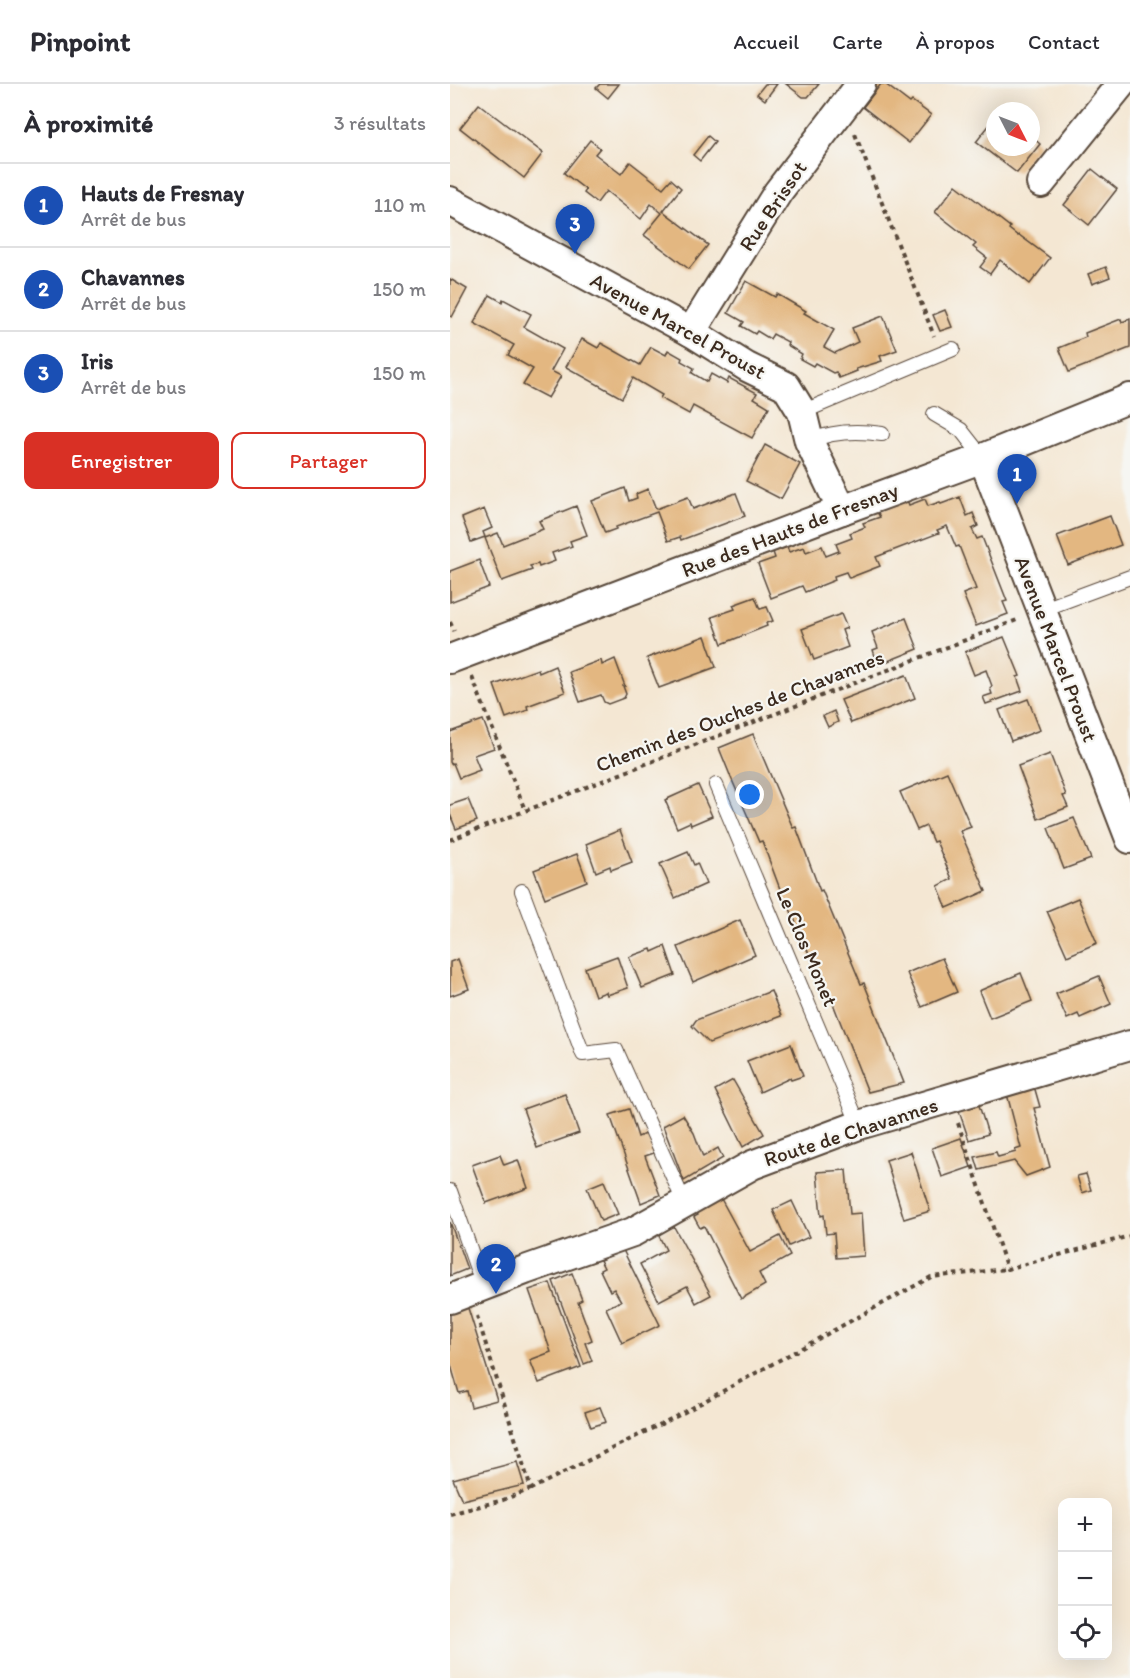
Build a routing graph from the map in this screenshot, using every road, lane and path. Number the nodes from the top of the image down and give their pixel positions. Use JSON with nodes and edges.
{"nodes":[{"id":1,"x":861,"y":84,"type":"edge"},
{"id":2,"x":1121,"y":84,"type":"edge"},
{"id":3,"x":844,"y":107,"type":"junction"},
{"id":4,"x":1041,"y":183,"type":"dead end"},
{"id":5,"x":450,"y":201,"type":"edge"},
{"id":6,"x":691,"y":332,"type":"junction"},
{"id":7,"x":947,"y":351,"type":"joint"},
{"id":8,"x":1130,"y":398,"type":"edge"},
{"id":9,"x":802,"y":412,"type":"junction"},
{"id":10,"x":934,"y":414,"type":"dead end"},
{"id":11,"x":882,"y":434,"type":"dead end"},
{"id":12,"x":809,"y":441,"type":"junction"},
{"id":13,"x":983,"y":458,"type":"junction"},
{"id":14,"x":842,"y":510,"type":"junction"},
{"id":15,"x":1130,"y":577,"type":"edge"},
{"id":16,"x":1041,"y":610,"type":"junction"},
{"id":17,"x":457,"y":657,"type":"edge"},
{"id":18,"x":716,"y":785,"type":"dead end"},
{"id":19,"x":525,"y":810,"type":"junction"},
{"id":20,"x":1130,"y":839,"type":"edge"},
{"id":21,"x":450,"y":840,"type":"edge"},
{"id":22,"x":522,"y":891,"type":"dead end"},
{"id":23,"x":1130,"y":1045,"type":"edge"},
{"id":24,"x":950,"y":1099,"type":"junction"},
{"id":25,"x":859,"y":1125,"type":"junction"},
{"id":26,"x":450,"y":1191,"type":"edge"},
{"id":27,"x":685,"y":1204,"type":"junction"},
{"id":28,"x":1130,"y":1236,"type":"edge"},
{"id":29,"x":1007,"y":1269,"type":"junction"},
{"id":30,"x":467,"y":1292,"type":"edge"},
{"id":31,"x":531,"y":1489,"type":"junction"},
{"id":32,"x":450,"y":1514,"type":"edge"}],
"edges":[{"from":1,"to":3,"type":"street","name":"Rue Brissot"},
{"from":2,"to":4,"type":"street"},
{"from":3,"to":6,"type":"street","name":"Rue Brissot"},
{"from":3,"to":7,"type":"path"},
{"from":5,"to":6,"type":"street","name":"Avenue Marcel Proust"},
{"from":6,"to":9,"type":"street","name":"Avenue Marcel Proust"},
{"from":7,"to":9,"type":"lane"},
{"from":8,"to":13,"type":"street","name":"Rue des Hauts de Fresnay"},
{"from":9,"to":12,"type":"street","name":"Avenue Marcel Proust"},
{"from":10,"to":13,"type":"lane"},
{"from":11,"to":12,"type":"lane"},
{"from":12,"to":14,"type":"street","name":"Avenue Marcel Proust"},
{"from":13,"to":14,"type":"street","name":"Rue des Hauts de Fresnay"},
{"from":13,"to":16,"type":"street","name":"Avenue Marcel Proust"},
{"from":14,"to":17,"type":"street","name":"Rue des Hauts de Fresnay"},
{"from":15,"to":16,"type":"lane"},
{"from":16,"to":19,"type":"path","name":"Chemin des Ouches de Chavannes"},
{"from":16,"to":20,"type":"street","name":"Avenue Marcel Proust"},
{"from":17,"to":19,"type":"path"},
{"from":18,"to":25,"type":"lane","name":"Le Clos Monet"},
{"from":19,"to":21,"type":"path","name":"Chemin des Ouches de Chavannes"},
{"from":22,"to":27,"type":"lane"},
{"from":23,"to":24,"type":"street","name":"Route de Chavannes"},
{"from":24,"to":25,"type":"street","name":"Route de Chavannes"},
{"from":24,"to":29,"type":"path"},
{"from":25,"to":27,"type":"street","name":"Route de Chavannes"},
{"from":26,"to":30,"type":"lane"},
{"from":27,"to":30,"type":"street","name":"Route de Chavannes"},
{"from":28,"to":29,"type":"path"},
{"from":29,"to":31,"type":"path"},
{"from":30,"to":31,"type":"path"},
{"from":31,"to":32,"type":"path"}]}
